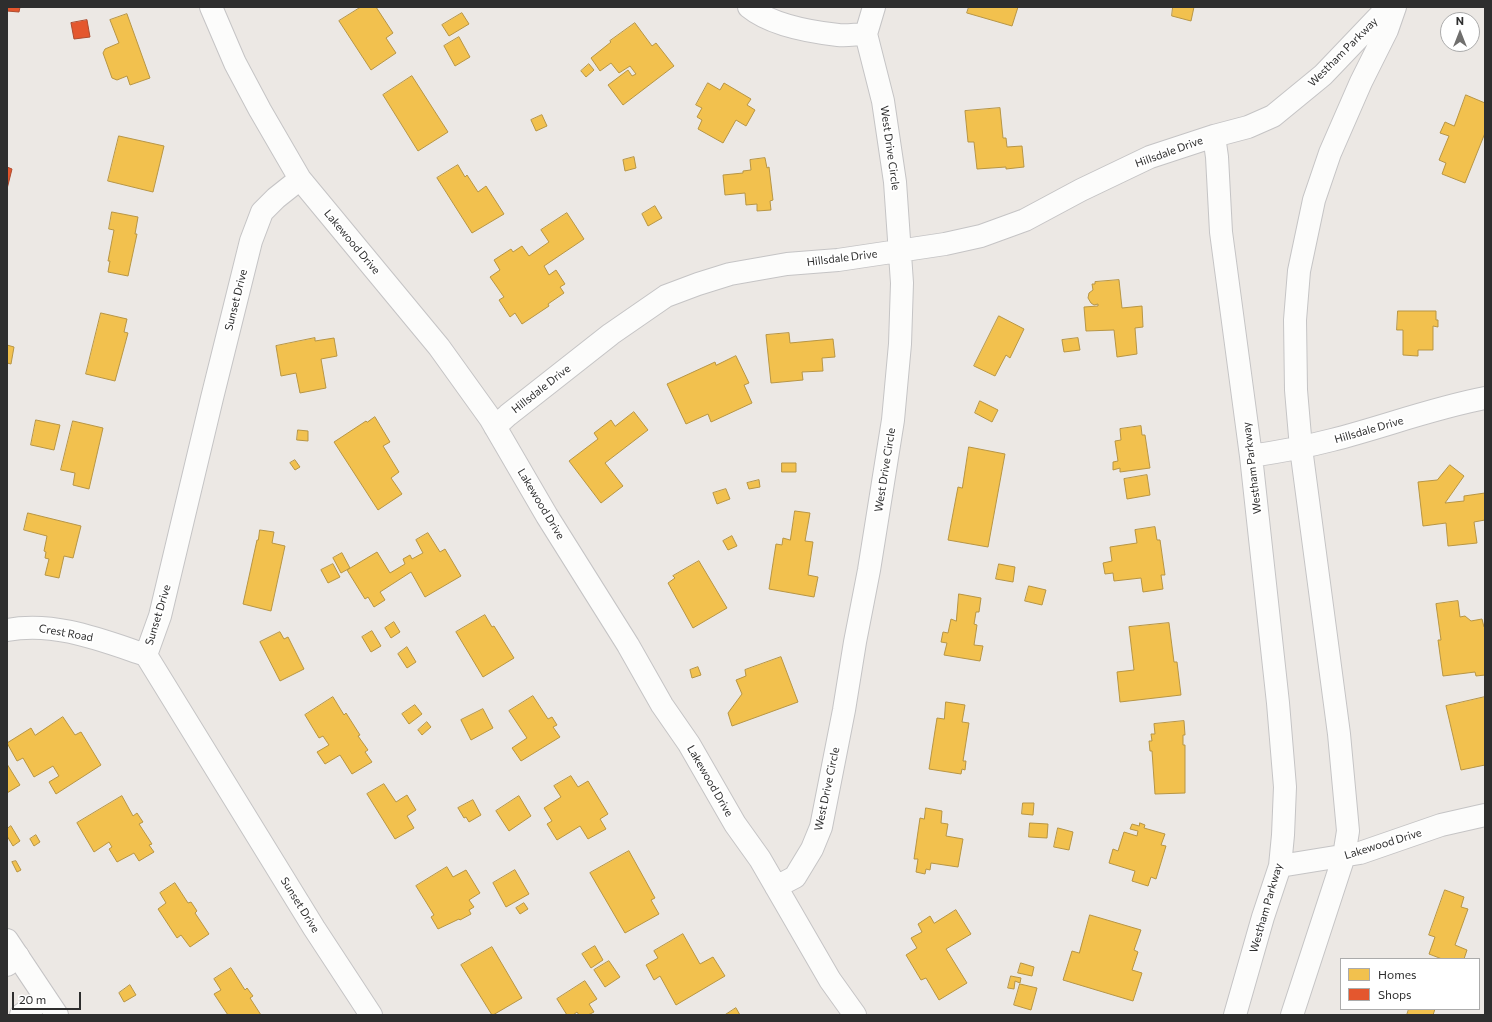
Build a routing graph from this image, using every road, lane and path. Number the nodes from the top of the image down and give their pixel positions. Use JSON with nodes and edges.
{"nodes":[{"id":1,"x":211,"y":7,"type":"edge"},
{"id":2,"x":749,"y":7,"type":"edge"},
{"id":3,"x":874,"y":7,"type":"edge"},
{"id":4,"x":1388,"y":7,"type":"edge"},
{"id":5,"x":1395,"y":7,"type":"edge"},
{"id":6,"x":866,"y":34,"type":"junction"},
{"id":7,"x":1214,"y":136,"type":"junction"},
{"id":8,"x":300,"y":179,"type":"junction"},
{"id":9,"x":900,"y":251,"type":"junction"},
{"id":10,"x":1485,"y":398,"type":"edge"},
{"id":11,"x":495,"y":427,"type":"junction"},
{"id":12,"x":1301,"y":448,"type":"junction"},
{"id":13,"x":1251,"y":456,"type":"junction"},
{"id":14,"x":7,"y":630,"type":"edge"},
{"id":15,"x":146,"y":655,"type":"junction"},
{"id":16,"x":1485,"y":815,"type":"edge"},
{"id":17,"x":1344,"y":856,"type":"junction"},
{"id":18,"x":1280,"y":866,"type":"junction"},
{"id":19,"x":776,"y":887,"type":"junction"},
{"id":20,"x":11,"y":954,"type":"edge"},
{"id":21,"x":51,"y":1006,"type":"edge"},
{"id":22,"x":22,"y":1015,"type":"edge"},
{"id":23,"x":371,"y":1015,"type":"edge"},
{"id":24,"x":855,"y":1015,"type":"edge"},
{"id":25,"x":1235,"y":1015,"type":"edge"},
{"id":26,"x":1292,"y":1015,"type":"edge"}],
"edges":[{"from":1,"to":8,"type":"street","name":"Lakewood Drive"},
{"from":2,"to":6,"type":"street"},
{"from":3,"to":6,"type":"street","name":"West Drive Circle"},
{"from":4,"to":7,"type":"street","name":"Westham Parkway"},
{"from":5,"to":12,"type":"street","name":"Westham Parkway"},
{"from":6,"to":9,"type":"street","name":"West Drive Circle"},
{"from":7,"to":9,"type":"street","name":"Hillsdale Drive"},
{"from":7,"to":13,"type":"street","name":"Westham Parkway"},
{"from":8,"to":11,"type":"street","name":"Lakewood Drive"},
{"from":8,"to":15,"type":"street","name":"Sunset Drive"},
{"from":9,"to":11,"type":"street","name":"Hillsdale Drive"},
{"from":9,"to":19,"type":"street","name":"West Drive Circle"},
{"from":10,"to":12,"type":"street","name":"Hillsdale Drive"},
{"from":11,"to":19,"type":"street","name":"Lakewood Drive"},
{"from":12,"to":13,"type":"street","name":"Hillsdale Drive"},
{"from":12,"to":17,"type":"street","name":"Westham Parkway"},
{"from":13,"to":18,"type":"street","name":"Westham Parkway"},
{"from":14,"to":15,"type":"street","name":"Crest Road"},
{"from":15,"to":23,"type":"street","name":"Sunset Drive"},
{"from":16,"to":17,"type":"street","name":"Lakewood Drive"},
{"from":17,"to":18,"type":"street","name":"Lakewood Drive"},
{"from":17,"to":26,"type":"street","name":"Westham Parkway"},
{"from":18,"to":25,"type":"street","name":"Westham Parkway"},
{"from":19,"to":24,"type":"street","name":"Lakewood Drive"},
{"from":20,"to":21,"type":"street"},
{"from":21,"to":22,"type":"street"}]}
